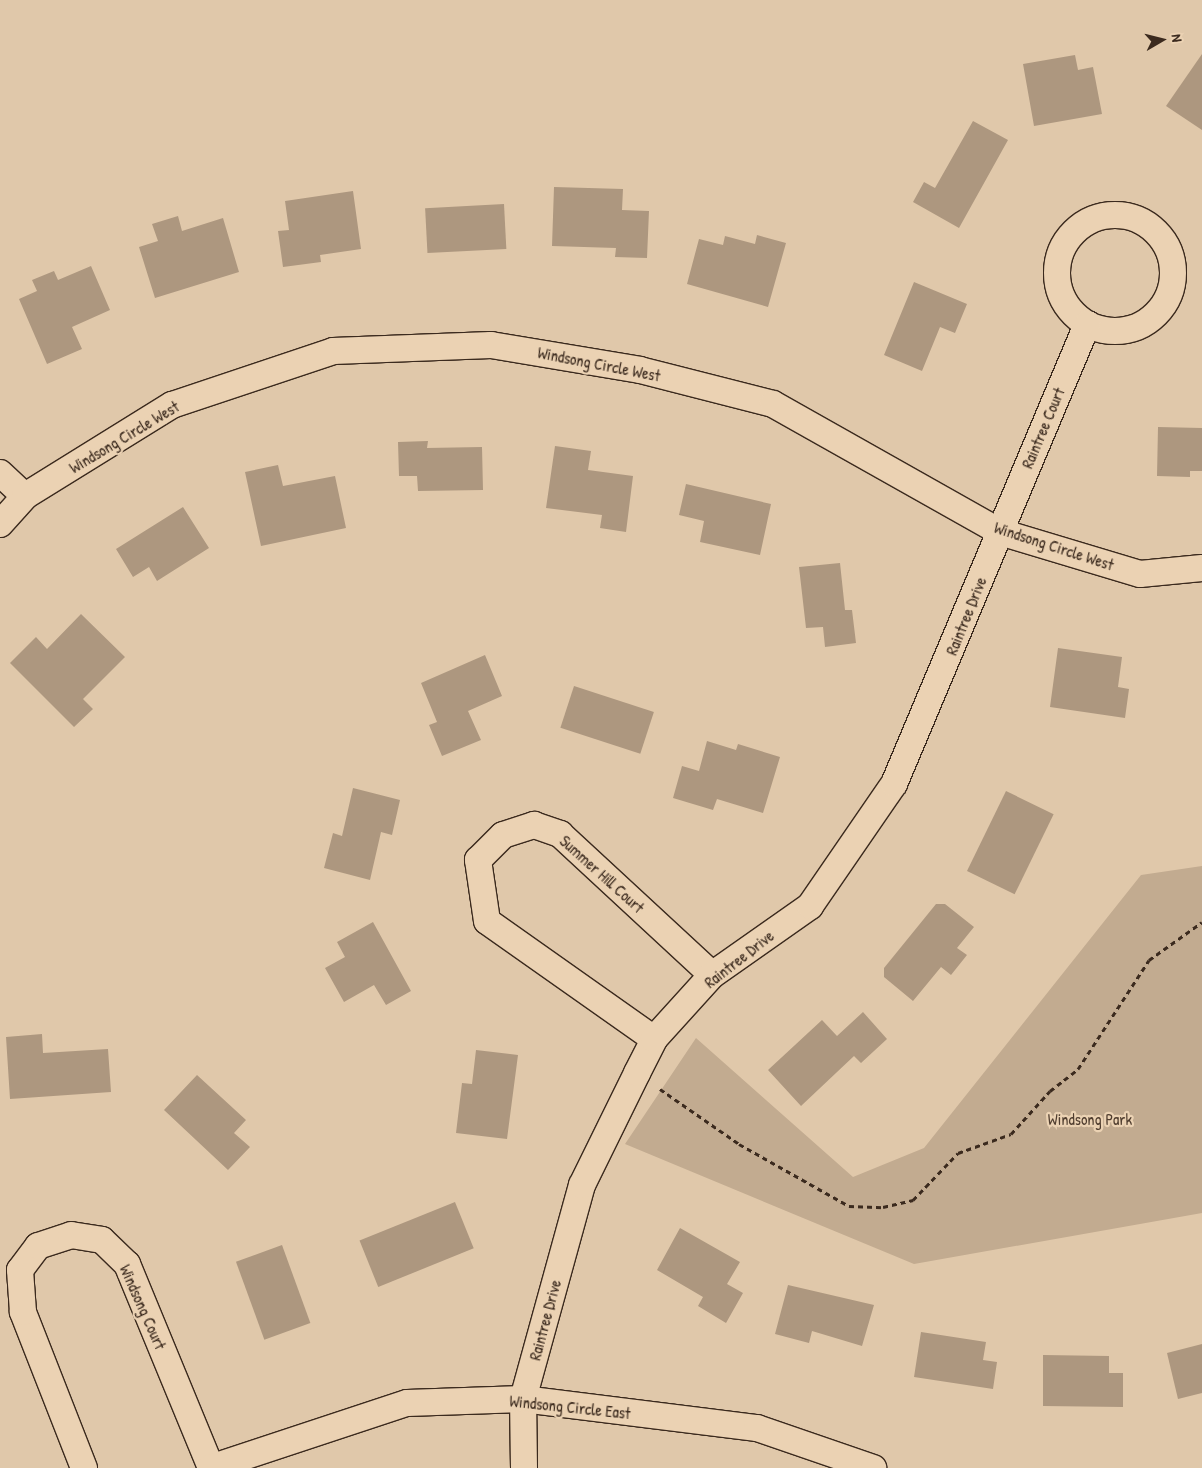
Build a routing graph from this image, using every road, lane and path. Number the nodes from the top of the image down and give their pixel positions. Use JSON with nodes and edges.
{"nodes":[{"id":1,"x":1087,"y":324,"type":"junction"},
{"id":2,"x":0,"y":473,"type":"edge"},
{"id":3,"x":25,"y":496,"type":"junction"},
{"id":4,"x":0,"y":524,"type":"edge"},
{"id":5,"x":1000,"y":532,"type":"junction"},
{"id":6,"x":1202,"y":568,"type":"edge"},
{"id":7,"x":1202,"y":922,"type":"edge"},
{"id":8,"x":712,"y":975,"type":"junction"},
{"id":9,"x":654,"y":1039,"type":"junction"},
{"id":10,"x":637,"y":1073,"type":"junction"},
{"id":11,"x":523,"y":1399,"type":"junction"},
{"id":12,"x":84,"y":1468,"type":"edge"},
{"id":13,"x":210,"y":1468,"type":"edge"},
{"id":14,"x":524,"y":1468,"type":"edge"},
{"id":15,"x":873,"y":1468,"type":"edge"}],
"edges":[{"from":1,"to":1,"type":"street"},
{"from":1,"to":5,"type":"street","name":"Raintree Court"},
{"from":2,"to":3,"type":"street"},
{"from":3,"to":4,"type":"street","name":"Windsong Circle West"},
{"from":3,"to":5,"type":"street","name":"Windsong Circle West"},
{"from":5,"to":6,"type":"street","name":"Windsong Circle West"},
{"from":5,"to":8,"type":"street","name":"Raintree Drive"},
{"from":7,"to":10,"type":"path"},
{"from":8,"to":9,"type":"street","name":"Raintree Drive"},
{"from":8,"to":9,"type":"street","name":"Summer Hill Court"},
{"from":9,"to":10,"type":"street","name":"Raintree Drive"},
{"from":10,"to":11,"type":"street","name":"Raintree Drive"},
{"from":11,"to":13,"type":"street","name":"Windsong Circle East"},
{"from":11,"to":14,"type":"street","name":"Raintree Drive"},
{"from":11,"to":15,"type":"street","name":"Windsong Circle East"},
{"from":12,"to":13,"type":"street","name":"Windsong Court"}]}
